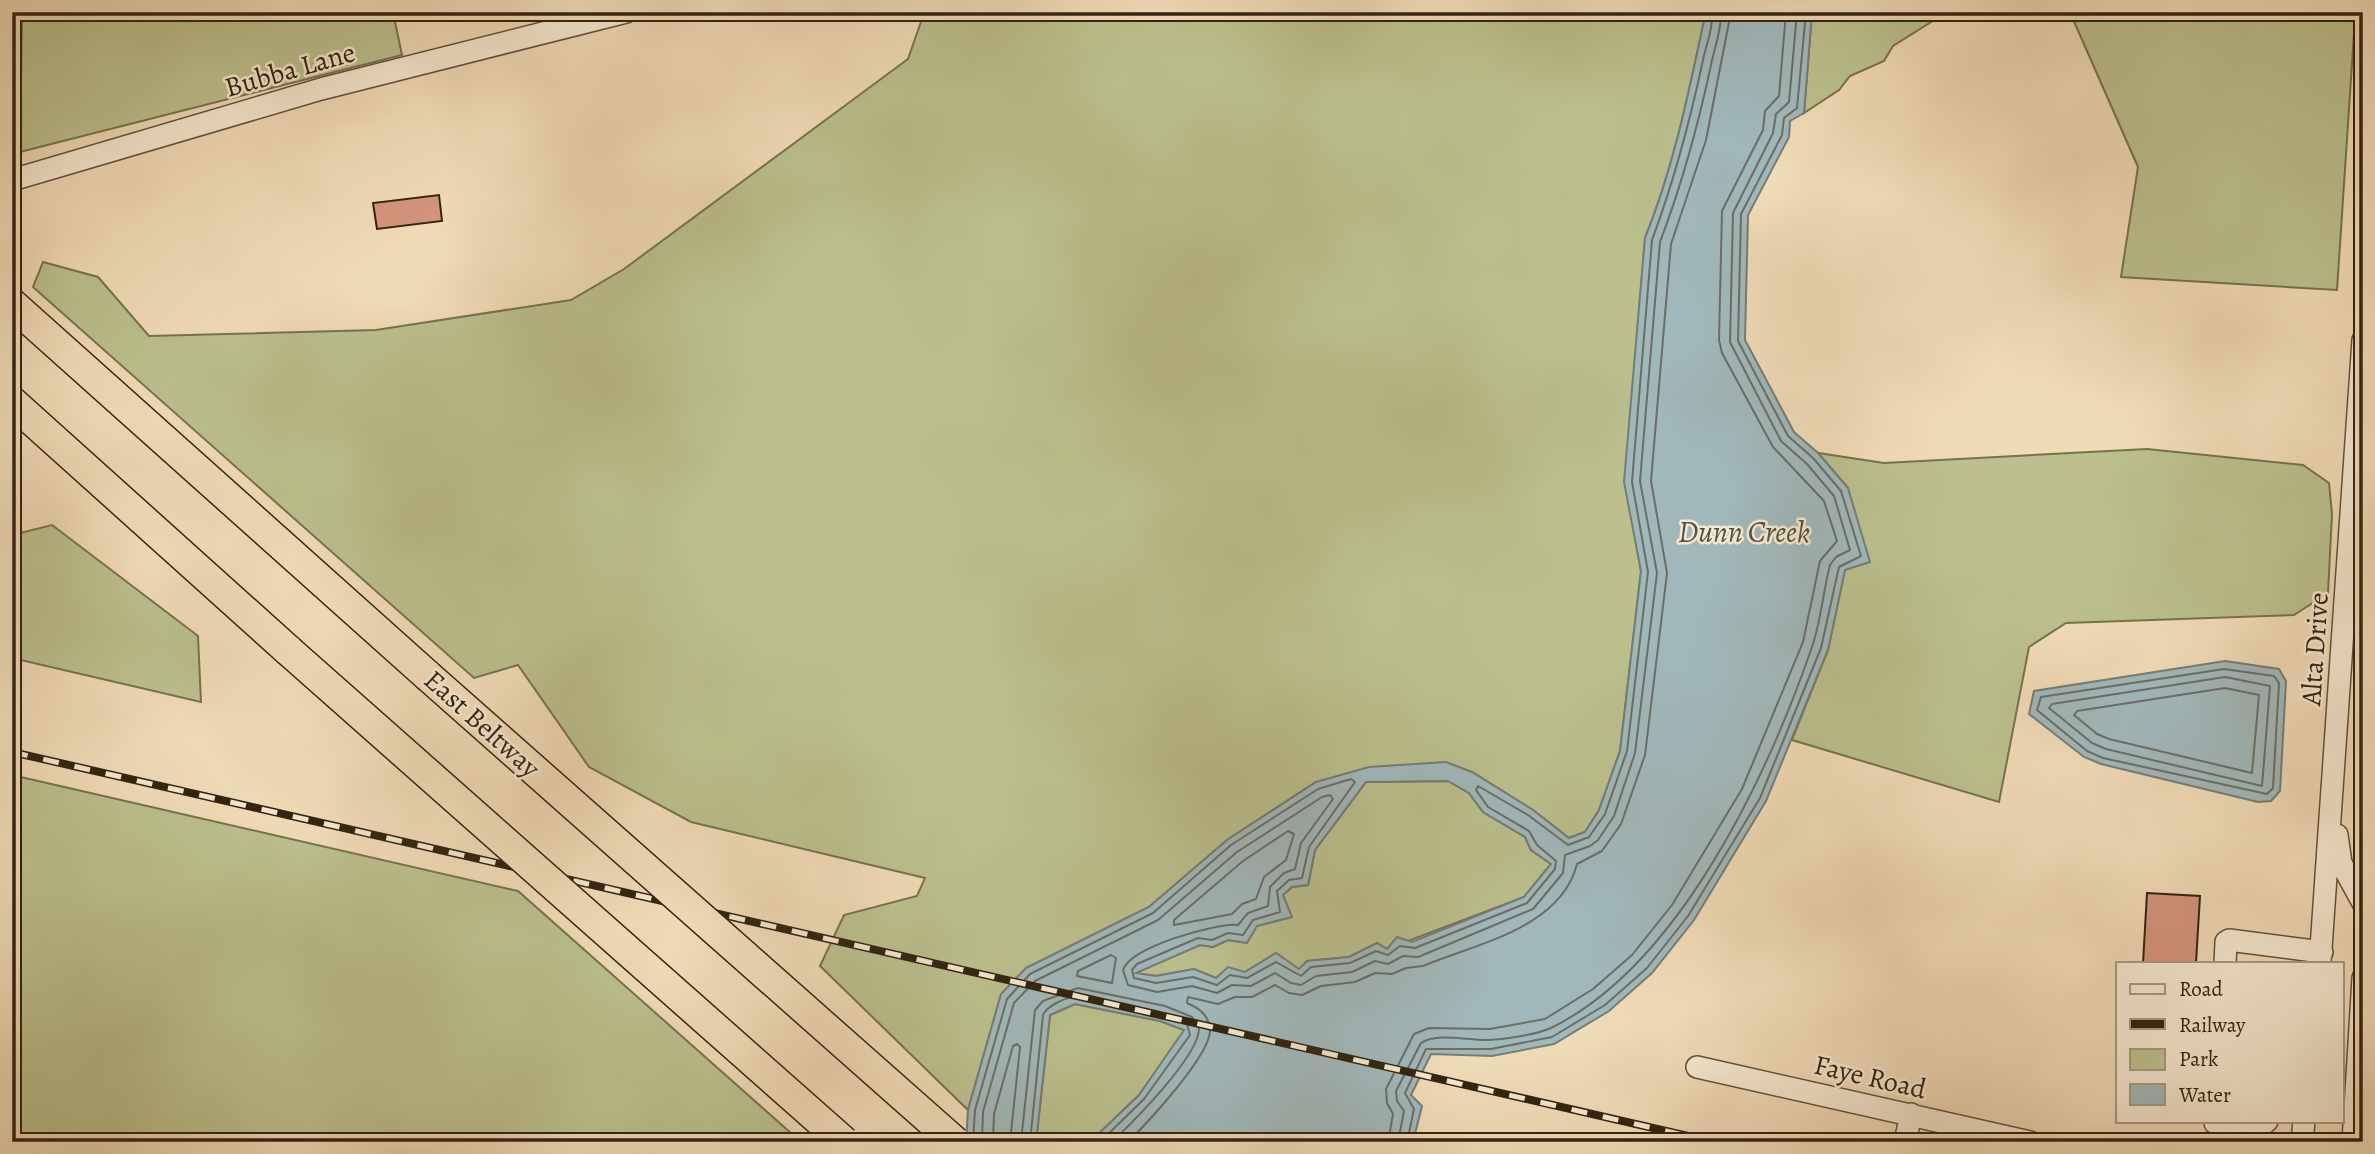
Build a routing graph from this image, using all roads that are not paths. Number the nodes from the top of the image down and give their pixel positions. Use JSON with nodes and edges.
{"nodes":[{"id":1,"x":626,"y":12,"type":"edge"},
{"id":2,"x":12,"y":180,"type":"edge"},
{"id":3,"x":12,"y":304,"type":"edge"},
{"id":4,"x":2363,"y":340,"type":"edge"},
{"id":5,"x":12,"y":402,"type":"edge"},
{"id":6,"x":2331,"y":802,"type":"junction"},
{"id":7,"x":2363,"y":903,"type":"edge"},
{"id":8,"x":2275,"y":953,"type":"edge"},
{"id":9,"x":2321,"y":957,"type":"edge"},
{"id":10,"x":2225,"y":962,"type":"edge"},
{"id":11,"x":2363,"y":978,"type":"edge"},
{"id":12,"x":1697,"y":1067,"type":"dead end"},
{"id":13,"x":1910,"y":1114,"type":"junction"},
{"id":14,"x":2266,"y":1122,"type":"edge"},
{"id":15,"x":2304,"y":1122,"type":"edge"},
{"id":16,"x":2214,"y":1129,"type":"edge"},
{"id":17,"x":844,"y":1142,"type":"edge"},
{"id":18,"x":955,"y":1142,"type":"edge"},
{"id":19,"x":1905,"y":1142,"type":"edge"},
{"id":20,"x":2030,"y":1142,"type":"edge"},
{"id":21,"x":2302,"y":1142,"type":"edge"},
{"id":22,"x":2353,"y":1142,"type":"edge"}],
"edges":[{"from":1,"to":2,"type":"street","name":"Bubba Lane"},
{"from":3,"to":18,"type":"highway","name":"East Beltway","bridge":true},
{"from":4,"to":6,"type":"street","name":"Alta Drive"},
{"from":5,"to":17,"type":"highway","bridge":true},
{"from":6,"to":7,"type":"street"},
{"from":6,"to":9,"type":"street","name":"Alta Drive"},
{"from":8,"to":9,"type":"street"},
{"from":8,"to":10,"type":"street"},
{"from":11,"to":22,"type":"street"},
{"from":12,"to":13,"type":"street","name":"Faye Road"},
{"from":13,"to":19,"type":"street"},
{"from":13,"to":20,"type":"street","name":"Faye Road"},
{"from":14,"to":16,"type":"street"},
{"from":15,"to":21,"type":"street"}]}
